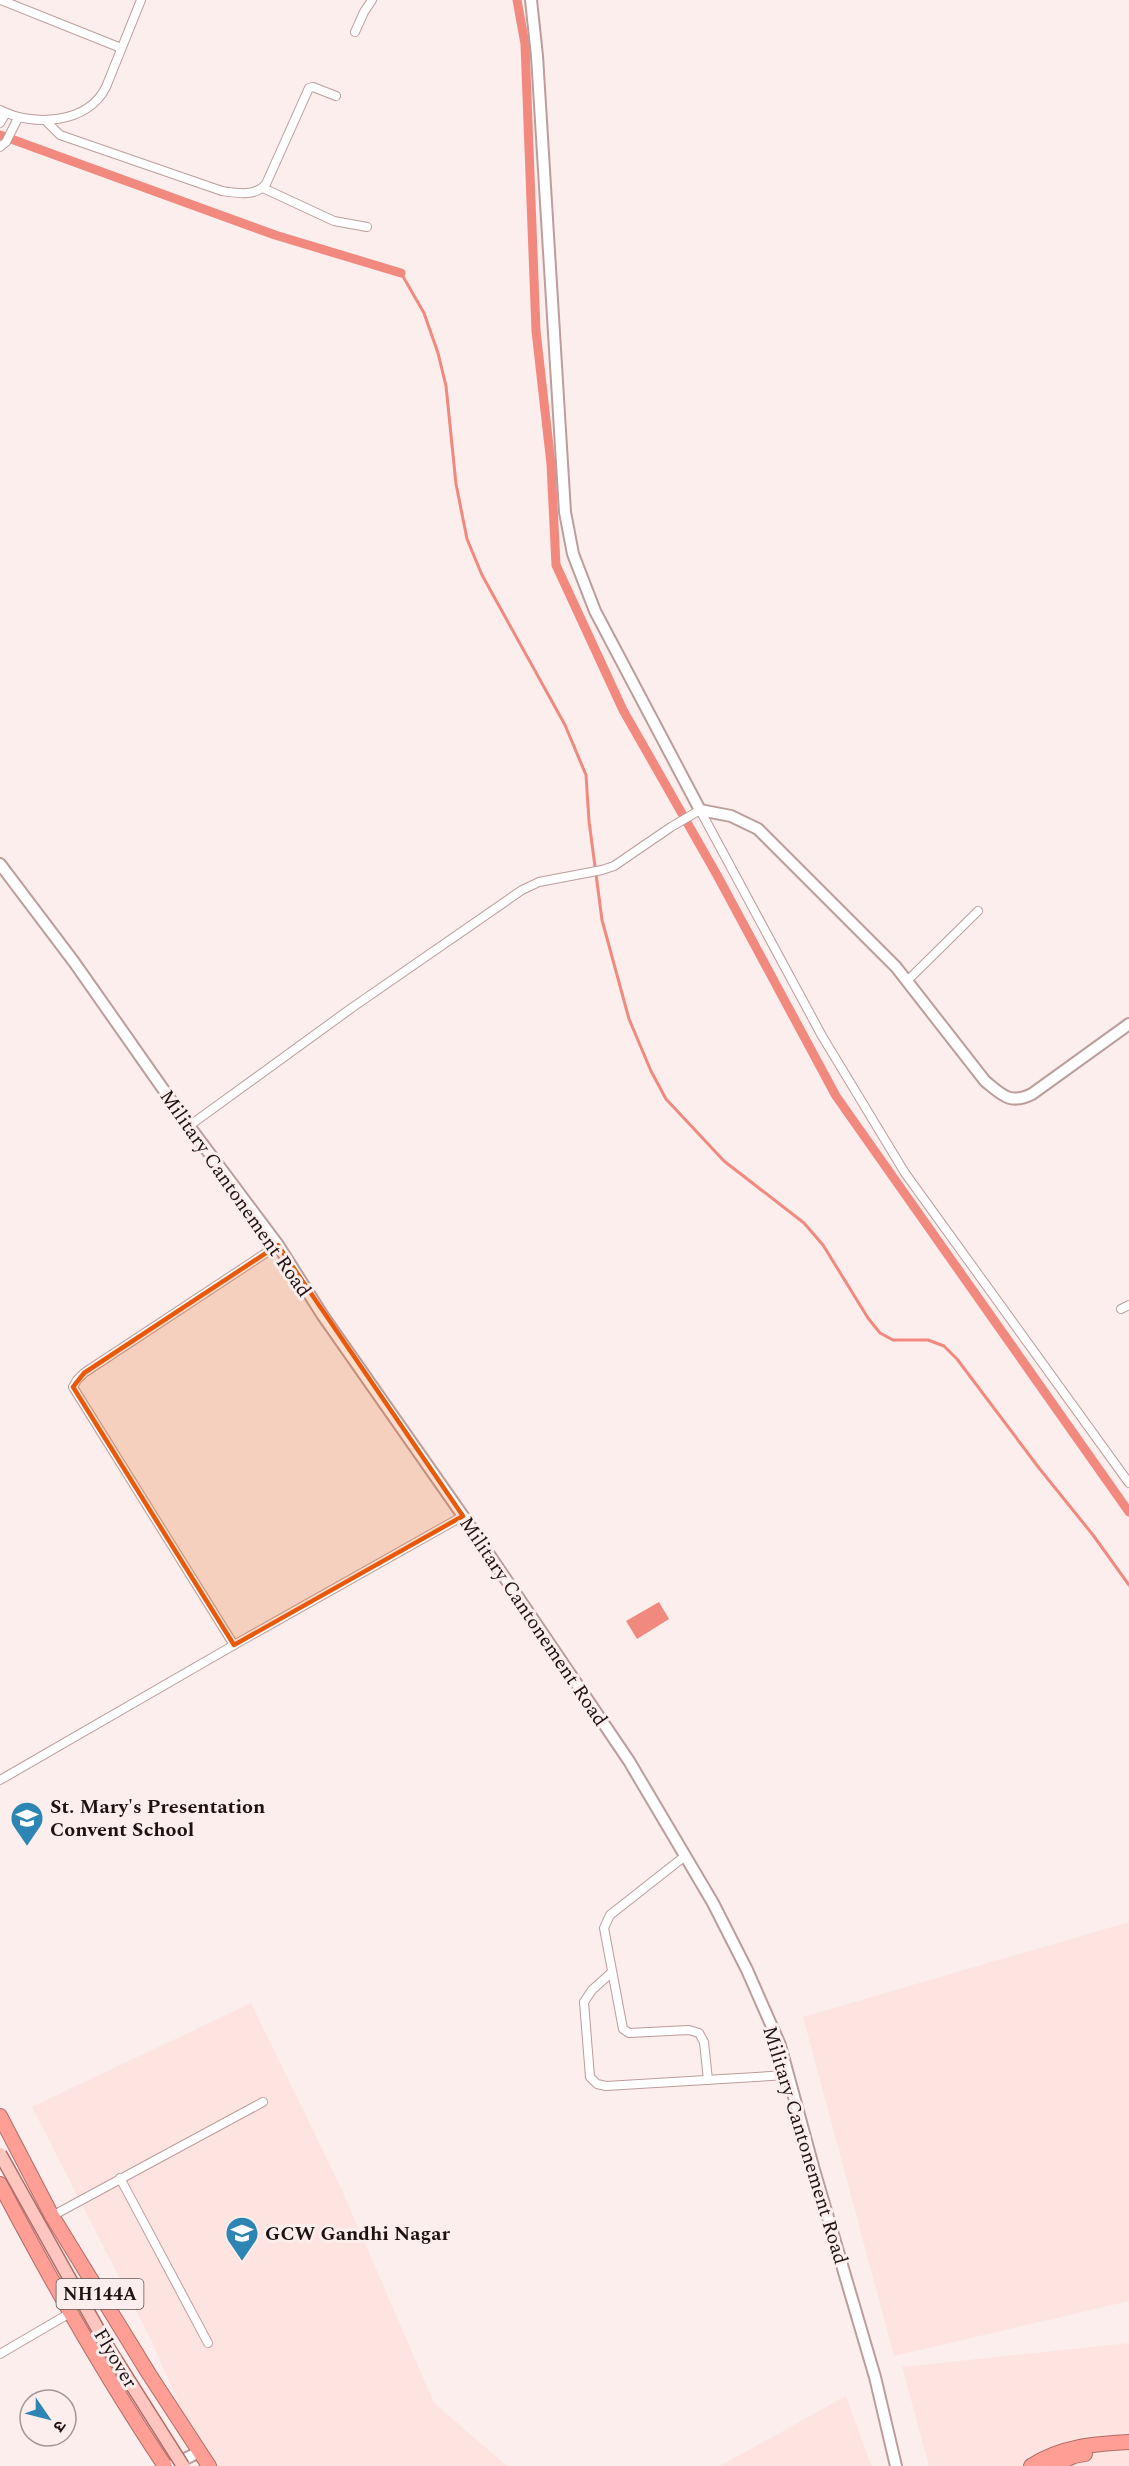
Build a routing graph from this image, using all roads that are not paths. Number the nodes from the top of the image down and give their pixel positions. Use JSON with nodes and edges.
{"nodes":[{"id":1,"x":1,"y":0,"type":"edge"},
{"id":2,"x":141,"y":0,"type":"edge"},
{"id":3,"x":372,"y":0,"type":"edge"},
{"id":4,"x":531,"y":0,"type":"edge"},
{"id":5,"x":19,"y":4,"type":"edge"},
{"id":6,"x":355,"y":32,"type":"dead end"},
{"id":7,"x":122,"y":48,"type":"junction"},
{"id":8,"x":336,"y":96,"type":"dead end"},
{"id":9,"x":3,"y":111,"type":"edge"},
{"id":10,"x":18,"y":118,"type":"junction"},
{"id":11,"x":46,"y":121,"type":"junction"},
{"id":12,"x":0,"y":123,"type":"edge"},
{"id":13,"x":3,"y":144,"type":"edge"},
{"id":14,"x":263,"y":188,"type":"junction"},
{"id":15,"x":367,"y":226,"type":"dead end"},
{"id":16,"x":696,"y":812,"type":"junction"},
{"id":17,"x":0,"y":864,"type":"edge"},
{"id":18,"x":978,"y":911,"type":"dead end"},
{"id":19,"x":907,"y":981,"type":"junction"},
{"id":20,"x":1129,"y":1024,"type":"edge"},
{"id":21,"x":189,"y":1126,"type":"junction"},
{"id":22,"x":278,"y":1245,"type":"junction"},
{"id":23,"x":1129,"y":1305,"type":"edge"},
{"id":24,"x":1121,"y":1309,"type":"dead end"},
{"id":25,"x":1129,"y":1483,"type":"edge"},
{"id":26,"x":463,"y":1516,"type":"junction"},
{"id":27,"x":234,"y":1644,"type":"junction"},
{"id":28,"x":0,"y":1780,"type":"edge"},
{"id":29,"x":685,"y":1856,"type":"junction"},
{"id":30,"x":611,"y":1973,"type":"junction"},
{"id":31,"x":788,"y":2075,"type":"junction"},
{"id":32,"x":708,"y":2080,"type":"junction"},
{"id":33,"x":263,"y":2102,"type":"dead end"},
{"id":34,"x":0,"y":2116,"type":"edge"},
{"id":35,"x":0,"y":2154,"type":"edge"},
{"id":36,"x":120,"y":2178,"type":"junction"},
{"id":37,"x":0,"y":2184,"type":"edge"},
{"id":38,"x":52,"y":2216,"type":"junction"},
{"id":39,"x":70,"y":2313,"type":"junction"},
{"id":40,"x":208,"y":2343,"type":"dead end"},
{"id":41,"x":0,"y":2354,"type":"edge"},
{"id":42,"x":1129,"y":2442,"type":"edge"},
{"id":43,"x":199,"y":2452,"type":"junction"},
{"id":44,"x":1129,"y":2452,"type":"edge"},
{"id":45,"x":165,"y":2466,"type":"edge"},
{"id":46,"x":171,"y":2466,"type":"edge"},
{"id":47,"x":183,"y":2466,"type":"edge"},
{"id":48,"x":209,"y":2466,"type":"edge"},
{"id":49,"x":896,"y":2466,"type":"edge"},
{"id":50,"x":1031,"y":2466,"type":"edge"},
{"id":51,"x":1052,"y":2466,"type":"edge"}],
"edges":[{"from":1,"to":5,"type":"street"},
{"from":2,"to":7,"type":"street"},
{"from":3,"to":6,"type":"street"},
{"from":4,"to":16,"type":"street"},
{"from":5,"to":7,"type":"street"},
{"from":7,"to":11,"type":"street"},
{"from":8,"to":14,"type":"street"},
{"from":9,"to":10,"type":"street"},
{"from":9,"to":12,"type":"street"},
{"from":10,"to":11,"type":"street"},
{"from":10,"to":13,"type":"street"},
{"from":11,"to":14,"type":"street"},
{"from":14,"to":15,"type":"street"},
{"from":16,"to":19,"type":"street"},
{"from":16,"to":21,"type":"street"},
{"from":16,"to":25,"type":"street"},
{"from":17,"to":21,"type":"street","name":"Military Cantonement Road"},
{"from":18,"to":19,"type":"street"},
{"from":19,"to":20,"type":"street"},
{"from":21,"to":22,"type":"street","name":"Military Cantonement Road"},
{"from":22,"to":26,"type":"street","name":"Military Cantonement Road"},
{"from":22,"to":27,"type":"street"},
{"from":23,"to":24,"type":"street"},
{"from":26,"to":27,"type":"street"},
{"from":26,"to":29,"type":"street","name":"Military Cantonement Road"},
{"from":27,"to":28,"type":"street"},
{"from":29,"to":30,"type":"street"},
{"from":29,"to":31,"type":"street","name":"Military Cantonement Road"},
{"from":30,"to":32,"type":"street"},
{"from":30,"to":32,"type":"street"},
{"from":31,"to":32,"type":"street"},
{"from":31,"to":49,"type":"street","name":"Military Cantonement Road"},
{"from":33,"to":36,"type":"street"},
{"from":34,"to":38,"type":"highway","number":"NH144A"},
{"from":35,"to":47,"type":"main road","name":"Flyover","bridge":true},
{"from":36,"to":38,"type":"street"},
{"from":36,"to":40,"type":"street"},
{"from":37,"to":39,"type":"highway","number":"NH144A"},
{"from":38,"to":43,"type":"highway","number":"NH144A"},
{"from":39,"to":41,"type":"street"},
{"from":39,"to":45,"type":"highway","number":"NH144A"},
{"from":42,"to":50,"type":"highway"},
{"from":43,"to":46,"type":"street"},
{"from":43,"to":48,"type":"highway","number":"NH144A"},
{"from":44,"to":51,"type":"highway"}]}
